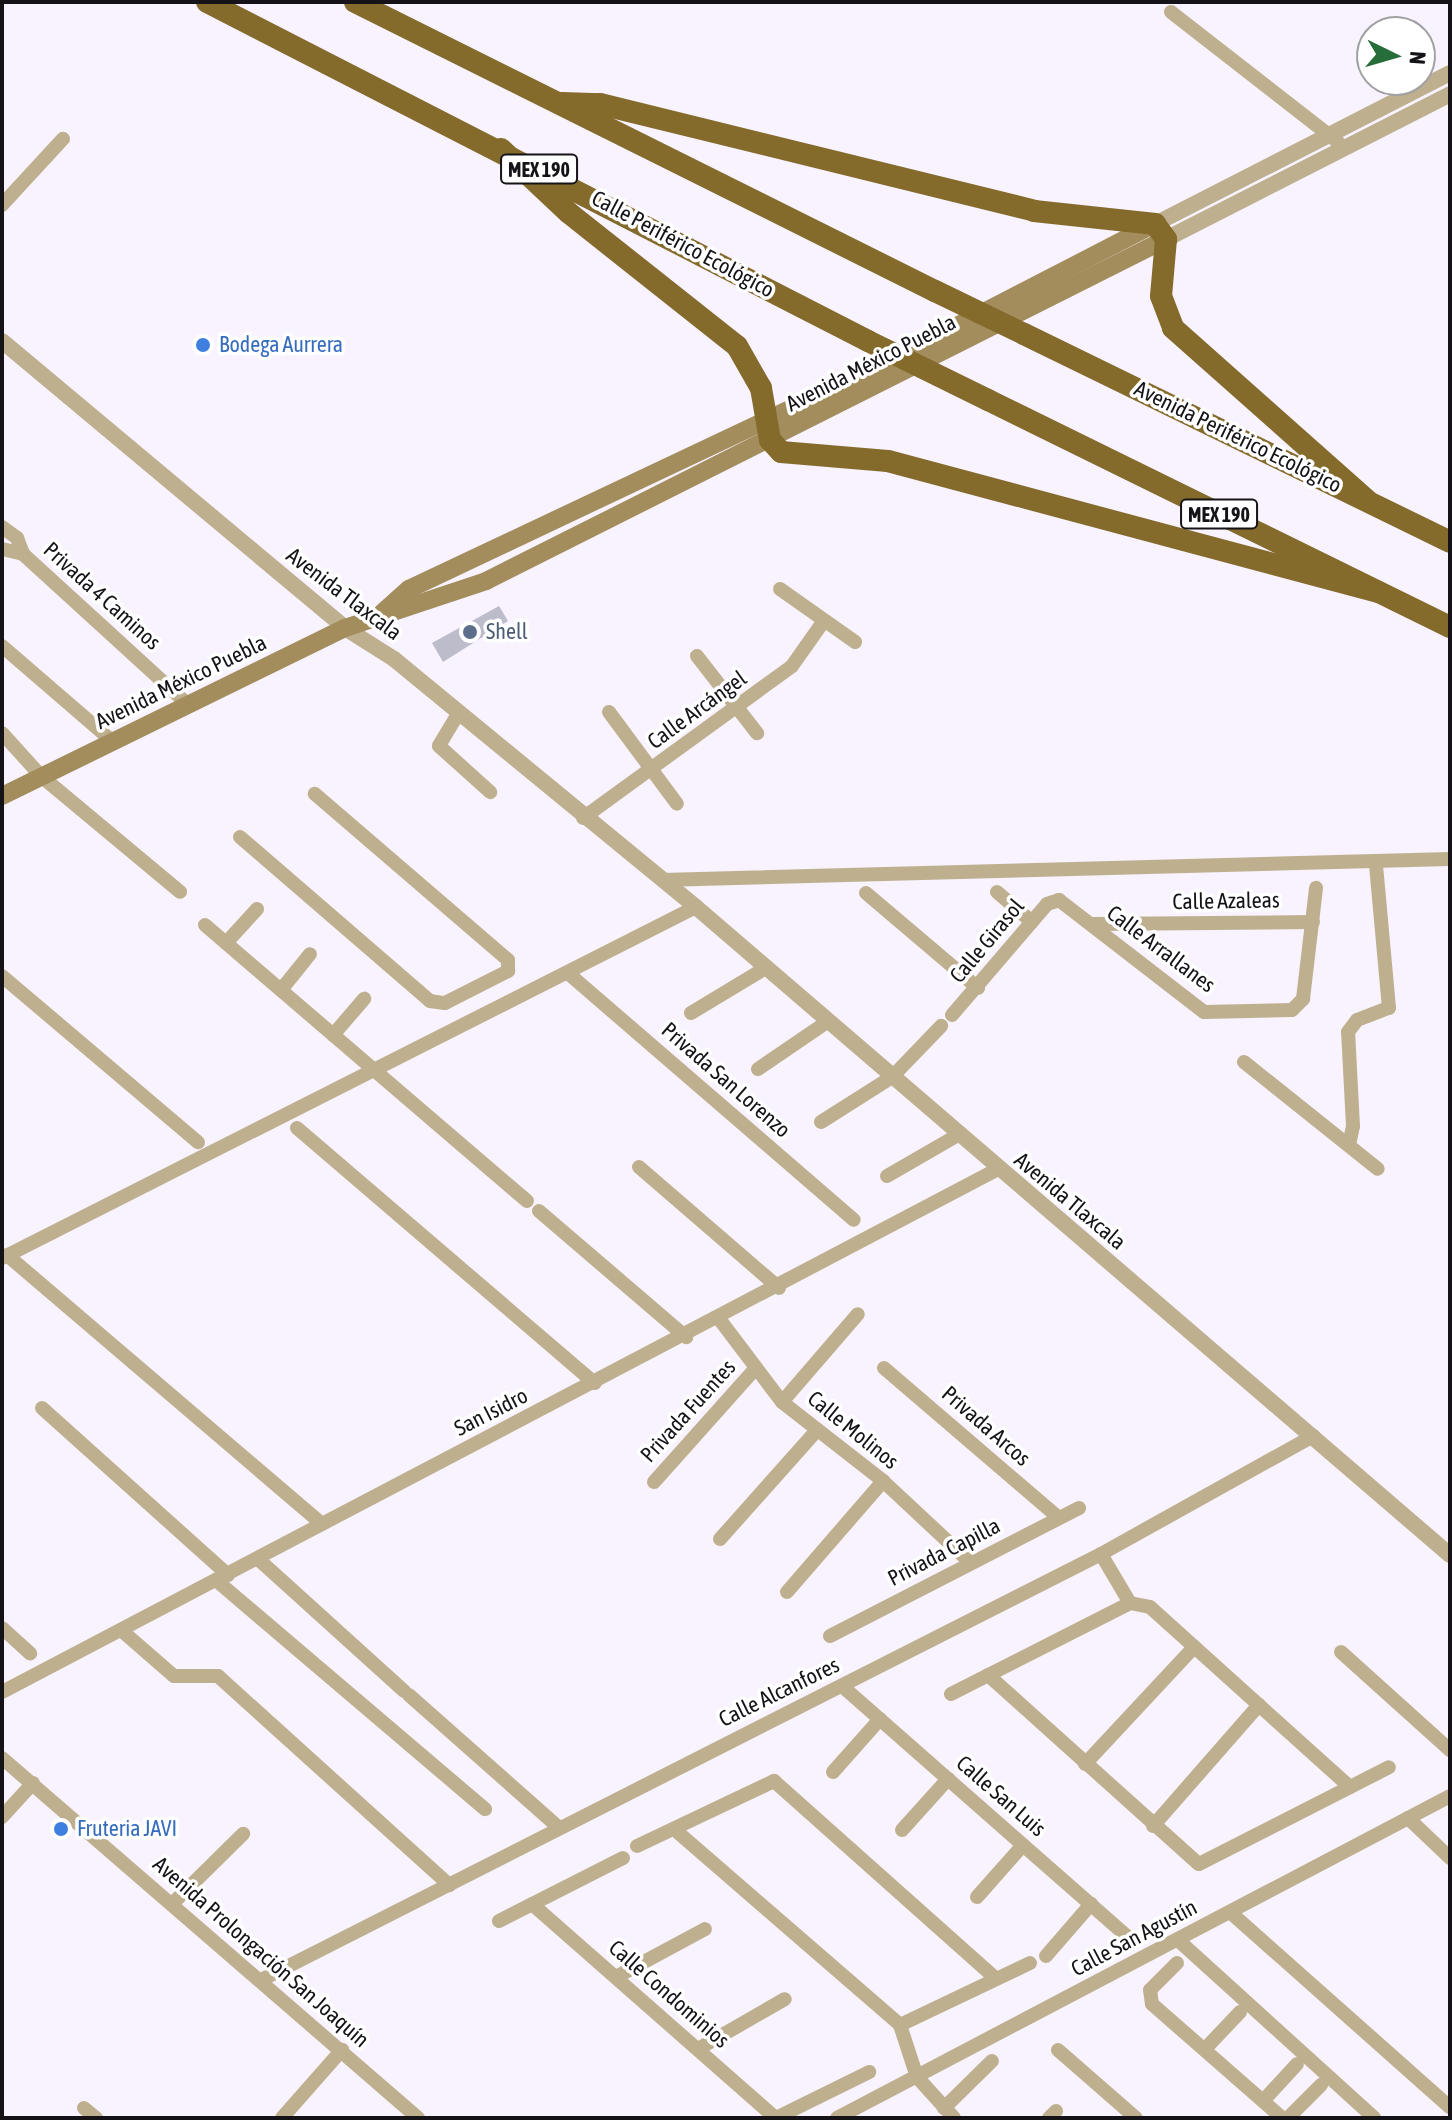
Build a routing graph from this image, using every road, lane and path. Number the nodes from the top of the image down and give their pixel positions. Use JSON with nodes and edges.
{"nodes":[{"id":1,"x":207,"y":2,"type":"edge"},
{"id":2,"x":355,"y":2,"type":"edge"},
{"id":3,"x":1171,"y":12,"type":"dead end"},
{"id":4,"x":1450,"y":73,"type":"edge"},
{"id":5,"x":1450,"y":94,"type":"edge"},
{"id":6,"x":562,"y":103,"type":"junction"},
{"id":7,"x":1332,"y":132,"type":"junction"},
{"id":8,"x":63,"y":139,"type":"dead end"},
{"id":9,"x":501,"y":149,"type":"junction"},
{"id":10,"x":1343,"y":149,"type":"junction"},
{"id":11,"x":2,"y":205,"type":"edge"},
{"id":12,"x":1160,"y":232,"type":"junction"},
{"id":13,"x":2,"y":341,"type":"edge"},
{"id":14,"x":767,"y":430,"type":"junction"},
{"id":15,"x":1367,"y":500,"type":"junction"},
{"id":16,"x":2,"y":527,"type":"edge"},
{"id":17,"x":1450,"y":542,"type":"edge"},
{"id":18,"x":2,"y":549,"type":"edge"},
{"id":19,"x":23,"y":554,"type":"junction"},
{"id":20,"x":780,"y":589,"type":"dead end"},
{"id":21,"x":1378,"y":592,"type":"junction"},
{"id":22,"x":382,"y":613,"type":"junction"},
{"id":23,"x":823,"y":622,"type":"junction"},
{"id":24,"x":1450,"y":627,"type":"edge"},
{"id":25,"x":345,"y":628,"type":"junction"},
{"id":26,"x":855,"y":642,"type":"dead end"},
{"id":27,"x":2,"y":646,"type":"edge"},
{"id":28,"x":697,"y":656,"type":"dead end"},
{"id":29,"x":187,"y":704,"type":"junction"},
{"id":30,"x":739,"y":709,"type":"junction"},
{"id":31,"x":609,"y":712,"type":"dead end"},
{"id":32,"x":458,"y":714,"type":"junction"},
{"id":33,"x":2,"y":733,"type":"edge"},
{"id":34,"x":757,"y":733,"type":"dead end"},
{"id":35,"x":112,"y":741,"type":"junction"},
{"id":36,"x":650,"y":772,"type":"junction"},
{"id":37,"x":41,"y":776,"type":"junction"},
{"id":38,"x":490,"y":792,"type":"dead end"},
{"id":39,"x":315,"y":794,"type":"dead end"},
{"id":40,"x":2,"y":796,"type":"edge"},
{"id":41,"x":677,"y":804,"type":"dead end"},
{"id":42,"x":583,"y":818,"type":"junction"},
{"id":43,"x":240,"y":837,"type":"dead end"},
{"id":44,"x":1450,"y":859,"type":"edge"},
{"id":45,"x":1376,"y":865,"type":"junction"},
{"id":46,"x":1053,"y":870,"type":"junction"},
{"id":47,"x":662,"y":880,"type":"junction"},
{"id":48,"x":1316,"y":888,"type":"dead end"},
{"id":49,"x":180,"y":892,"type":"dead end"},
{"id":50,"x":997,"y":892,"type":"dead end"},
{"id":51,"x":866,"y":893,"type":"dead end"},
{"id":52,"x":1059,"y":900,"type":"junction"},
{"id":53,"x":696,"y":907,"type":"junction"},
{"id":54,"x":257,"y":909,"type":"dead end"},
{"id":55,"x":1032,"y":922,"type":"junction"},
{"id":56,"x":1313,"y":922,"type":"junction"},
{"id":57,"x":1092,"y":924,"type":"junction"},
{"id":58,"x":205,"y":925,"type":"dead end"},
{"id":59,"x":226,"y":943,"type":"junction"},
{"id":60,"x":310,"y":954,"type":"dead end"},
{"id":61,"x":764,"y":969,"type":"junction"},
{"id":62,"x":569,"y":974,"type":"junction"},
{"id":63,"x":2,"y":976,"type":"edge"},
{"id":64,"x":480,"y":986,"type":"junction"},
{"id":65,"x":978,"y":988,"type":"junction"},
{"id":66,"x":281,"y":990,"type":"junction"},
{"id":67,"x":364,"y":999,"type":"dead end"},
{"id":68,"x":494,"y":1010,"type":"junction"},
{"id":69,"x":691,"y":1013,"type":"dead end"},
{"id":70,"x":952,"y":1015,"type":"dead end"},
{"id":71,"x":827,"y":1022,"type":"junction"},
{"id":72,"x":941,"y":1026,"type":"dead end"},
{"id":73,"x":333,"y":1035,"type":"junction"},
{"id":74,"x":1244,"y":1062,"type":"dead end"},
{"id":75,"x":758,"y":1069,"type":"dead end"},
{"id":76,"x":376,"y":1071,"type":"junction"},
{"id":77,"x":892,"y":1077,"type":"junction"},
{"id":78,"x":821,"y":1122,"type":"dead end"},
{"id":79,"x":297,"y":1128,"type":"dead end"},
{"id":80,"x":958,"y":1135,"type":"junction"},
{"id":81,"x":198,"y":1142,"type":"dead end"},
{"id":82,"x":1349,"y":1145,"type":"junction"},
{"id":83,"x":639,"y":1167,"type":"dead end"},
{"id":84,"x":998,"y":1169,"type":"junction"},
{"id":85,"x":1378,"y":1169,"type":"dead end"},
{"id":86,"x":887,"y":1176,"type":"dead end"},
{"id":87,"x":527,"y":1201,"type":"dead end"},
{"id":88,"x":539,"y":1211,"type":"dead end"},
{"id":89,"x":854,"y":1220,"type":"dead end"},
{"id":90,"x":4,"y":1256,"type":"edge"},
{"id":91,"x":779,"y":1288,"type":"junction"},
{"id":92,"x":858,"y":1314,"type":"dead end"},
{"id":93,"x":720,"y":1320,"type":"junction"},
{"id":94,"x":686,"y":1337,"type":"junction"},
{"id":95,"x":884,"y":1368,"type":"dead end"},
{"id":96,"x":755,"y":1369,"type":"junction"},
{"id":97,"x":595,"y":1383,"type":"junction"},
{"id":98,"x":782,"y":1402,"type":"junction"},
{"id":99,"x":42,"y":1408,"type":"dead end"},
{"id":100,"x":817,"y":1430,"type":"junction"},
{"id":101,"x":1313,"y":1436,"type":"junction"},
{"id":102,"x":883,"y":1481,"type":"junction"},
{"id":103,"x":654,"y":1482,"type":"dead end"},
{"id":104,"x":1079,"y":1508,"type":"dead end"},
{"id":105,"x":1058,"y":1517,"type":"junction"},
{"id":106,"x":322,"y":1524,"type":"junction"},
{"id":107,"x":720,"y":1539,"type":"dead end"},
{"id":108,"x":1101,"y":1554,"type":"junction"},
{"id":109,"x":1450,"y":1555,"type":"edge"},
{"id":110,"x":258,"y":1559,"type":"junction"},
{"id":111,"x":971,"y":1563,"type":"junction"},
{"id":112,"x":223,"y":1578,"type":"junction"},
{"id":113,"x":787,"y":1592,"type":"dead end"},
{"id":114,"x":1130,"y":1603,"type":"junction"},
{"id":115,"x":2,"y":1628,"type":"edge"},
{"id":116,"x":121,"y":1630,"type":"junction"},
{"id":117,"x":830,"y":1636,"type":"dead end"},
{"id":118,"x":1194,"y":1647,"type":"junction"},
{"id":119,"x":1341,"y":1652,"type":"dead end"},
{"id":120,"x":30,"y":1653,"type":"dead end"},
{"id":121,"x":988,"y":1675,"type":"junction"},
{"id":122,"x":842,"y":1686,"type":"junction"},
{"id":123,"x":2,"y":1692,"type":"edge"},
{"id":124,"x":951,"y":1694,"type":"dead end"},
{"id":125,"x":1259,"y":1705,"type":"junction"},
{"id":126,"x":880,"y":1719,"type":"junction"},
{"id":127,"x":1450,"y":1750,"type":"edge"},
{"id":128,"x":2,"y":1758,"type":"edge"},
{"id":129,"x":1085,"y":1764,"type":"junction"},
{"id":130,"x":1389,"y":1767,"type":"dead end"},
{"id":131,"x":833,"y":1772,"type":"dead end"},
{"id":132,"x":948,"y":1779,"type":"junction"},
{"id":133,"x":33,"y":1783,"type":"junction"},
{"id":134,"x":1350,"y":1787,"type":"junction"},
{"id":135,"x":1450,"y":1796,"type":"edge"},
{"id":136,"x":485,"y":1809,"type":"dead end"},
{"id":137,"x":2,"y":1817,"type":"edge"},
{"id":138,"x":1408,"y":1818,"type":"junction"},
{"id":139,"x":557,"y":1826,"type":"junction"},
{"id":140,"x":1153,"y":1826,"type":"junction"},
{"id":141,"x":674,"y":1829,"type":"junction"},
{"id":142,"x":902,"y":1830,"type":"dead end"},
{"id":143,"x":243,"y":1834,"type":"dead end"},
{"id":144,"x":1023,"y":1845,"type":"junction"},
{"id":145,"x":637,"y":1846,"type":"dead end"},
{"id":146,"x":1448,"y":1854,"type":"edge"},
{"id":147,"x":623,"y":1858,"type":"dead end"},
{"id":148,"x":449,"y":1885,"type":"junction"},
{"id":149,"x":977,"y":1897,"type":"dead end"},
{"id":150,"x":172,"y":1904,"type":"junction"},
{"id":151,"x":532,"y":1904,"type":"junction"},
{"id":152,"x":1091,"y":1904,"type":"junction"},
{"id":153,"x":1230,"y":1912,"type":"junction"},
{"id":154,"x":499,"y":1921,"type":"dead end"},
{"id":155,"x":705,"y":1929,"type":"dead end"},
{"id":156,"x":1131,"y":1940,"type":"dead end"},
{"id":157,"x":1178,"y":1940,"type":"junction"},
{"id":158,"x":1046,"y":1956,"type":"dead end"},
{"id":159,"x":1030,"y":1963,"type":"dead end"},
{"id":160,"x":1177,"y":1963,"type":"dead end"},
{"id":161,"x":616,"y":1977,"type":"junction"},
{"id":162,"x":996,"y":1979,"type":"junction"},
{"id":163,"x":261,"y":1980,"type":"junction"},
{"id":164,"x":785,"y":1999,"type":"dead end"},
{"id":165,"x":1240,"y":2012,"type":"dead end"},
{"id":166,"x":900,"y":2025,"type":"junction"},
{"id":167,"x":698,"y":2049,"type":"junction"},
{"id":168,"x":1205,"y":2049,"type":"junction"},
{"id":169,"x":342,"y":2050,"type":"junction"},
{"id":170,"x":1058,"y":2050,"type":"dead end"},
{"id":171,"x":992,"y":2061,"type":"dead end"},
{"id":172,"x":1297,"y":2064,"type":"dead end"},
{"id":173,"x":869,"y":2072,"type":"dead end"},
{"id":174,"x":917,"y":2077,"type":"junction"},
{"id":175,"x":1321,"y":2085,"type":"dead end"},
{"id":176,"x":1263,"y":2101,"type":"junction"},
{"id":177,"x":1450,"y":2107,"type":"edge"},
{"id":178,"x":84,"y":2108,"type":"dead end"},
{"id":179,"x":949,"y":2113,"type":"edge"},
{"id":180,"x":96,"y":2118,"type":"edge"},
{"id":181,"x":282,"y":2118,"type":"edge"},
{"id":182,"x":418,"y":2118,"type":"edge"},
{"id":183,"x":776,"y":2118,"type":"edge"},
{"id":184,"x":837,"y":2118,"type":"edge"},
{"id":185,"x":1136,"y":2118,"type":"edge"},
{"id":186,"x":1285,"y":2118,"type":"edge"},
{"id":187,"x":1374,"y":2118,"type":"edge"}],
"edges":[{"from":1,"to":9,"type":"highway","name":"Calle Periférico Ecológico","number":"MEX 190"},
{"from":2,"to":6,"type":"highway"},
{"from":3,"to":7,"type":"street"},
{"from":4,"to":7,"type":"street","name":"Avenida México Puebla"},
{"from":5,"to":10,"type":"street","name":"Avenida México Puebla"},
{"from":6,"to":12,"type":"highway"},
{"from":6,"to":15,"type":"highway","name":"Avenida Periférico Ecológico","bridge":true},
{"from":7,"to":10,"type":"street"},
{"from":7,"to":12,"type":"street","name":"Avenida México Puebla"},
{"from":8,"to":11,"type":"street"},
{"from":9,"to":14,"type":"highway"},
{"from":9,"to":21,"type":"highway","name":"Calle Periférico Ecológico","number":"MEX 190","bridge":true},
{"from":10,"to":12,"type":"street","name":"Avenida México Puebla"},
{"from":12,"to":14,"type":"main road","name":"Avenida México Puebla"},
{"from":12,"to":15,"type":"highway"},
{"from":13,"to":25,"type":"street","name":"Avenida Tlaxcala"},
{"from":14,"to":21,"type":"highway"},
{"from":14,"to":22,"type":"main road","name":"Avenida México Puebla"},
{"from":14,"to":22,"type":"main road","name":"Avenida México Puebla"},
{"from":15,"to":17,"type":"highway","name":"Avenida Periférico Ecológico"},
{"from":16,"to":19,"type":"street","name":"Privada 4 Caminos"},
{"from":18,"to":19,"type":"street","name":"Privada 4 Caminos"},
{"from":19,"to":29,"type":"street","name":"Privada 4 Caminos"},
{"from":20,"to":23,"type":"street"},
{"from":21,"to":24,"type":"highway","number":"MEX 190"},
{"from":22,"to":25,"type":"main road","name":"Avenida México Puebla"},
{"from":23,"to":26,"type":"street"},
{"from":23,"to":30,"type":"street","name":"Calle Arcángel"},
{"from":25,"to":29,"type":"main road","name":"Avenida México Puebla"},
{"from":25,"to":32,"type":"street","name":"Avenida Tlaxcala"},
{"from":27,"to":35,"type":"street"},
{"from":28,"to":30,"type":"street"},
{"from":29,"to":35,"type":"main road","name":"Avenida México Puebla"},
{"from":30,"to":34,"type":"street"},
{"from":30,"to":36,"type":"street","name":"Calle Arcángel"},
{"from":31,"to":36,"type":"street"},
{"from":32,"to":38,"type":"street"},
{"from":32,"to":42,"type":"street","name":"Avenida Tlaxcala"},
{"from":33,"to":37,"type":"street"},
{"from":35,"to":37,"type":"main road","name":"Avenida México Puebla"},
{"from":36,"to":41,"type":"street"},
{"from":36,"to":42,"type":"street","name":"Calle Arcángel"},
{"from":37,"to":40,"type":"main road","name":"Avenida México Puebla"},
{"from":37,"to":49,"type":"street"},
{"from":39,"to":64,"type":"street"},
{"from":42,"to":47,"type":"street","name":"Avenida Tlaxcala"},
{"from":43,"to":64,"type":"street"},
{"from":44,"to":45,"type":"street"},
{"from":45,"to":46,"type":"street"},
{"from":45,"to":82,"type":"street"},
{"from":46,"to":47,"type":"street"},
{"from":46,"to":52,"type":"street"},
{"from":47,"to":53,"type":"street","name":"Avenida Tlaxcala"},
{"from":48,"to":56,"type":"street"},
{"from":50,"to":55,"type":"street"},
{"from":51,"to":65,"type":"street"},
{"from":52,"to":55,"type":"street","name":"Calle Girasol"},
{"from":52,"to":57,"type":"street","name":"Calle Arrallanes"},
{"from":53,"to":61,"type":"street","name":"Avenida Tlaxcala"},
{"from":53,"to":62,"type":"street"},
{"from":54,"to":59,"type":"street"},
{"from":55,"to":65,"type":"street","name":"Calle Girasol"},
{"from":56,"to":57,"type":"street","name":"Calle Azaleas"},
{"from":56,"to":57,"type":"street","name":"Calle Arrallanes"},
{"from":58,"to":59,"type":"street"},
{"from":59,"to":66,"type":"street"},
{"from":60,"to":66,"type":"street"},
{"from":61,"to":69,"type":"street"},
{"from":61,"to":71,"type":"street","name":"Avenida Tlaxcala"},
{"from":62,"to":68,"type":"street"},
{"from":62,"to":89,"type":"street","name":"Privada San Lorenzo"},
{"from":63,"to":81,"type":"street"},
{"from":64,"to":68,"type":"street"},
{"from":65,"to":70,"type":"street","name":"Calle Girasol"},
{"from":66,"to":73,"type":"street"},
{"from":67,"to":73,"type":"street"},
{"from":68,"to":76,"type":"street"},
{"from":71,"to":75,"type":"street"},
{"from":71,"to":77,"type":"street","name":"Avenida Tlaxcala"},
{"from":72,"to":77,"type":"street"},
{"from":73,"to":76,"type":"street"},
{"from":74,"to":82,"type":"street"},
{"from":76,"to":87,"type":"street"},
{"from":76,"to":90,"type":"street"},
{"from":77,"to":78,"type":"street"},
{"from":77,"to":80,"type":"street","name":"Avenida Tlaxcala"},
{"from":79,"to":97,"type":"street"},
{"from":80,"to":84,"type":"street","name":"Avenida Tlaxcala"},
{"from":80,"to":86,"type":"street"},
{"from":82,"to":85,"type":"street"},
{"from":83,"to":91,"type":"street"},
{"from":84,"to":91,"type":"street","name":"San Isidro"},
{"from":84,"to":101,"type":"street","name":"Avenida Tlaxcala"},
{"from":88,"to":94,"type":"street"},
{"from":90,"to":106,"type":"street"},
{"from":91,"to":93,"type":"street","name":"San Isidro"},
{"from":92,"to":98,"type":"street"},
{"from":93,"to":94,"type":"street","name":"San Isidro"},
{"from":93,"to":96,"type":"street","name":"Calle Molinos"},
{"from":94,"to":97,"type":"street","name":"San Isidro"},
{"from":95,"to":105,"type":"street","name":"Privada Arcos"},
{"from":96,"to":98,"type":"street","name":"Calle Molinos"},
{"from":96,"to":103,"type":"street","name":"Privada Fuentes"},
{"from":97,"to":106,"type":"street","name":"San Isidro"},
{"from":98,"to":100,"type":"street","name":"Calle Molinos"},
{"from":99,"to":112,"type":"street"},
{"from":100,"to":102,"type":"street","name":"Calle Molinos"},
{"from":100,"to":107,"type":"street"},
{"from":101,"to":108,"type":"street","name":"Calle Alcanfores"},
{"from":101,"to":109,"type":"street","name":"Avenida Tlaxcala"},
{"from":102,"to":111,"type":"street","name":"Calle Molinos"},
{"from":102,"to":113,"type":"street"},
{"from":104,"to":105,"type":"street","name":"Privada Capilla"},
{"from":105,"to":111,"type":"street","name":"Privada Capilla"},
{"from":106,"to":110,"type":"street","name":"San Isidro"},
{"from":108,"to":114,"type":"street"},
{"from":108,"to":122,"type":"street","name":"Calle Alcanfores"},
{"from":110,"to":112,"type":"street","name":"San Isidro"},
{"from":110,"to":139,"type":"street"},
{"from":111,"to":117,"type":"street","name":"Privada Capilla"},
{"from":112,"to":116,"type":"street","name":"San Isidro"},
{"from":112,"to":136,"type":"street"},
{"from":114,"to":118,"type":"street"},
{"from":114,"to":121,"type":"street"},
{"from":115,"to":120,"type":"street"},
{"from":116,"to":123,"type":"street","name":"San Isidro"},
{"from":116,"to":148,"type":"street"},
{"from":118,"to":125,"type":"street"},
{"from":118,"to":129,"type":"street"},
{"from":119,"to":127,"type":"street"},
{"from":121,"to":124,"type":"street"},
{"from":121,"to":129,"type":"street"},
{"from":122,"to":126,"type":"street","name":"Calle San Luis"},
{"from":122,"to":139,"type":"street","name":"Calle Alcanfores"},
{"from":125,"to":134,"type":"street"},
{"from":125,"to":140,"type":"street"},
{"from":126,"to":131,"type":"street"},
{"from":126,"to":132,"type":"street","name":"Calle San Luis"},
{"from":128,"to":133,"type":"street","name":"Avenida Prolongación San Joaquín"},
{"from":129,"to":140,"type":"street"},
{"from":130,"to":134,"type":"street"},
{"from":132,"to":142,"type":"street"},
{"from":132,"to":144,"type":"street","name":"Calle San Luis"},
{"from":133,"to":137,"type":"street"},
{"from":133,"to":150,"type":"street","name":"Avenida Prolongación San Joaquín"},
{"from":134,"to":140,"type":"street"},
{"from":135,"to":138,"type":"street","name":"Calle San Agustín"},
{"from":138,"to":146,"type":"street"},
{"from":138,"to":153,"type":"street","name":"Calle San Agustín"},
{"from":139,"to":148,"type":"street","name":"Calle Alcanfores"},
{"from":141,"to":145,"type":"street"},
{"from":141,"to":162,"type":"street"},
{"from":141,"to":166,"type":"street"},
{"from":143,"to":150,"type":"street"},
{"from":144,"to":149,"type":"street"},
{"from":144,"to":152,"type":"street","name":"Calle San Luis"},
{"from":147,"to":151,"type":"street"},
{"from":148,"to":163,"type":"street","name":"Calle Alcanfores"},
{"from":150,"to":163,"type":"street","name":"Avenida Prolongación San Joaquín"},
{"from":151,"to":154,"type":"street"},
{"from":151,"to":161,"type":"street","name":"Calle Condominios"},
{"from":152,"to":156,"type":"street","name":"Calle San Luis"},
{"from":152,"to":158,"type":"street"},
{"from":153,"to":157,"type":"street","name":"Calle San Agustín"},
{"from":153,"to":177,"type":"street"},
{"from":155,"to":161,"type":"street"},
{"from":157,"to":174,"type":"street","name":"Calle San Agustín"},
{"from":157,"to":187,"type":"street"},
{"from":159,"to":162,"type":"street"},
{"from":160,"to":168,"type":"street"},
{"from":161,"to":167,"type":"street","name":"Calle Condominios"},
{"from":162,"to":166,"type":"street"},
{"from":163,"to":169,"type":"street","name":"Avenida Prolongación San Joaquín"},
{"from":164,"to":167,"type":"street"},
{"from":165,"to":168,"type":"street"},
{"from":166,"to":174,"type":"street"},
{"from":167,"to":183,"type":"street","name":"Calle Condominios"},
{"from":168,"to":176,"type":"street"},
{"from":169,"to":181,"type":"street"},
{"from":169,"to":182,"type":"street","name":"Avenida Prolongación San Joaquín"},
{"from":170,"to":185,"type":"street"},
{"from":171,"to":179,"type":"street"},
{"from":172,"to":176,"type":"street"},
{"from":173,"to":183,"type":"street"},
{"from":174,"to":179,"type":"street"},
{"from":174,"to":184,"type":"street","name":"Calle San Agustín"},
{"from":175,"to":186,"type":"street"},
{"from":176,"to":186,"type":"street"},
{"from":178,"to":180,"type":"street"}]}
